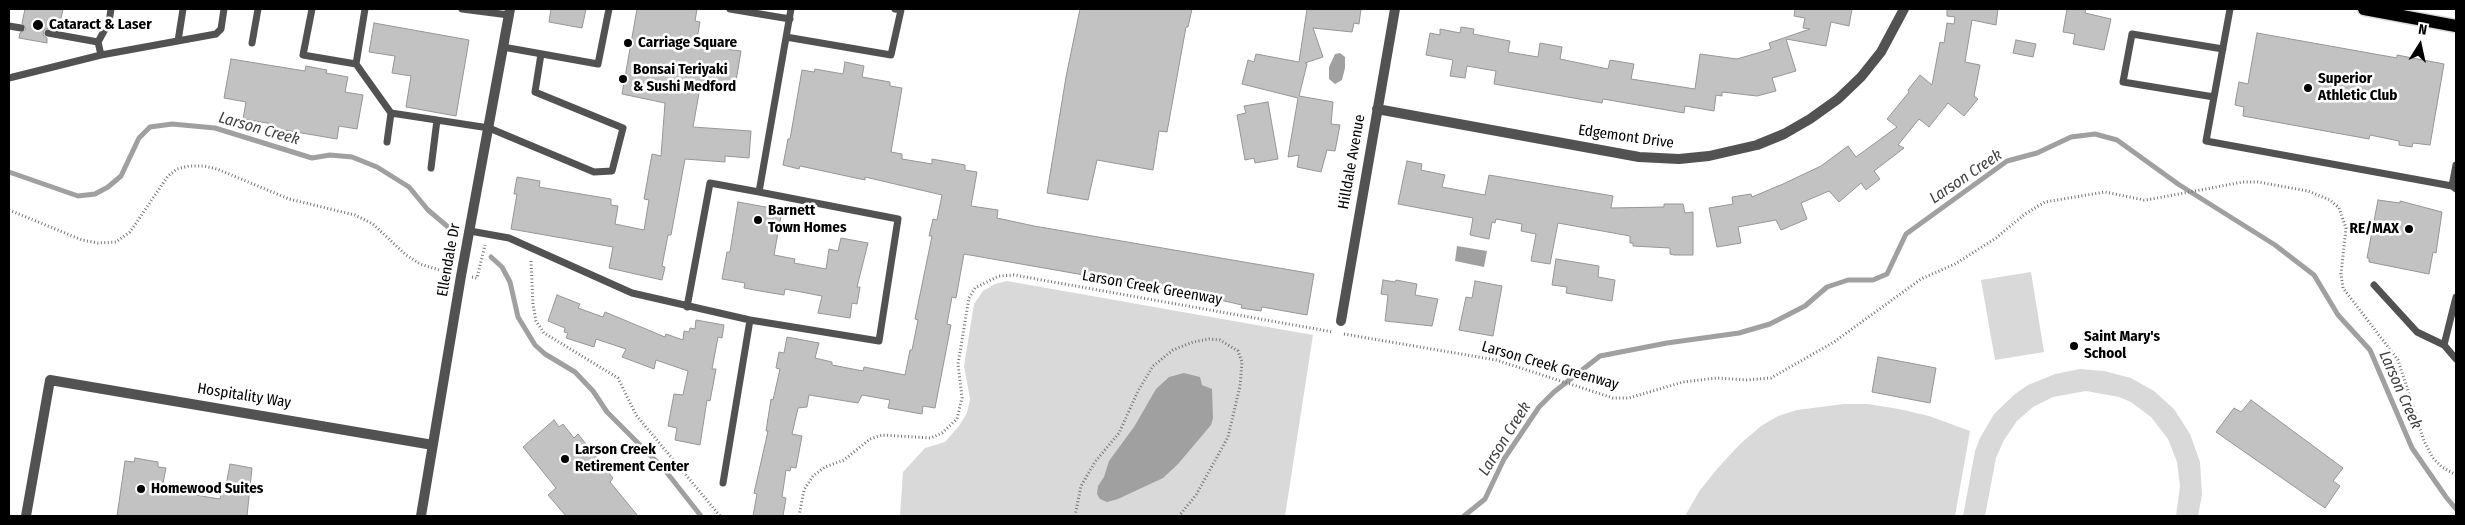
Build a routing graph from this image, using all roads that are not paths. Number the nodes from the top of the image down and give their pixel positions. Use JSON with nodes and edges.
{"nodes":[{"id":1,"x":111,"y":9,"type":"edge"},
{"id":2,"x":183,"y":9,"type":"edge"},
{"id":3,"x":224,"y":9,"type":"edge"},
{"id":4,"x":258,"y":9,"type":"edge"},
{"id":5,"x":312,"y":9,"type":"edge"},
{"id":6,"x":365,"y":9,"type":"edge"},
{"id":7,"x":462,"y":9,"type":"edge"},
{"id":8,"x":609,"y":9,"type":"edge"},
{"id":9,"x":730,"y":9,"type":"edge"},
{"id":10,"x":791,"y":9,"type":"edge"},
{"id":11,"x":895,"y":9,"type":"edge"},
{"id":12,"x":1394,"y":9,"type":"edge"},
{"id":13,"x":1904,"y":9,"type":"edge"},
{"id":14,"x":2230,"y":9,"type":"edge"},
{"id":15,"x":2364,"y":9,"type":"edge"},
{"id":16,"x":476,"y":10,"type":"edge"},
{"id":17,"x":510,"y":12,"type":"edge"},
{"id":18,"x":790,"y":19,"type":"junction"},
{"id":19,"x":9,"y":26,"type":"edge"},
{"id":20,"x":2456,"y":26,"type":"edge"},
{"id":21,"x":21,"y":28,"type":"dead end"},
{"id":22,"x":48,"y":33,"type":"dead end"},
{"id":23,"x":786,"y":37,"type":"junction"},
{"id":24,"x":178,"y":41,"type":"junction"},
{"id":25,"x":98,"y":42,"type":"junction"},
{"id":26,"x":252,"y":43,"type":"dead end"},
{"id":27,"x":503,"y":47,"type":"junction"},
{"id":28,"x":2223,"y":49,"type":"junction"},
{"id":29,"x":541,"y":54,"type":"junction"},
{"id":30,"x":101,"y":55,"type":"junction"},
{"id":31,"x":356,"y":64,"type":"junction"},
{"id":32,"x":9,"y":78,"type":"edge"},
{"id":33,"x":2214,"y":97,"type":"junction"},
{"id":34,"x":1377,"y":109,"type":"junction"},
{"id":35,"x":391,"y":113,"type":"junction"},
{"id":36,"x":437,"y":120,"type":"junction"},
{"id":37,"x":489,"y":128,"type":"junction"},
{"id":38,"x":386,"y":142,"type":"dead end"},
{"id":39,"x":2456,"y":164,"type":"edge"},
{"id":40,"x":430,"y":168,"type":"dead end"},
{"id":41,"x":2454,"y":187,"type":"edge"},
{"id":42,"x":759,"y":192,"type":"junction"},
{"id":43,"x":470,"y":231,"type":"junction"},
{"id":44,"x":2374,"y":285,"type":"dead end"},
{"id":45,"x":2456,"y":297,"type":"edge"},
{"id":46,"x":687,"y":307,"type":"junction"},
{"id":47,"x":750,"y":320,"type":"junction"},
{"id":48,"x":1341,"y":321,"type":"dead end"},
{"id":49,"x":2444,"y":346,"type":"junction"},
{"id":50,"x":2456,"y":359,"type":"edge"},
{"id":51,"x":433,"y":445,"type":"junction"},
{"id":52,"x":723,"y":483,"type":"dead end"},
{"id":53,"x":26,"y":516,"type":"edge"},
{"id":54,"x":421,"y":516,"type":"edge"}],
"edges":[{"from":1,"to":25,"type":"lane"},
{"from":2,"to":24,"type":"lane"},
{"from":3,"to":24,"type":"lane"},
{"from":4,"to":26,"type":"lane"},
{"from":5,"to":31,"type":"lane"},
{"from":6,"to":31,"type":"lane"},
{"from":7,"to":16,"type":"lane"},
{"from":8,"to":29,"type":"lane"},
{"from":9,"to":18,"type":"lane"},
{"from":10,"to":18,"type":"lane"},
{"from":11,"to":23,"type":"lane"},
{"from":12,"to":34,"type":"street","name":"Hilldale Avenue"},
{"from":13,"to":34,"type":"street","name":"Edgemont Drive"},
{"from":14,"to":28,"type":"lane"},
{"from":15,"to":20,"type":"main road"},
{"from":16,"to":17,"type":"lane"},
{"from":17,"to":27,"type":"street","name":"Ellendale Dr"},
{"from":18,"to":23,"type":"lane"},
{"from":19,"to":21,"type":"lane"},
{"from":22,"to":25,"type":"lane"},
{"from":23,"to":42,"type":"lane"},
{"from":24,"to":30,"type":"lane"},
{"from":25,"to":30,"type":"lane"},
{"from":27,"to":29,"type":"lane"},
{"from":27,"to":37,"type":"street","name":"Ellendale Dr"},
{"from":28,"to":33,"type":"lane"},
{"from":28,"to":33,"type":"lane"},
{"from":29,"to":37,"type":"lane"},
{"from":30,"to":32,"type":"lane"},
{"from":31,"to":35,"type":"lane"},
{"from":33,"to":41,"type":"lane"},
{"from":34,"to":48,"type":"street","name":"Hilldale Avenue"},
{"from":35,"to":36,"type":"lane"},
{"from":35,"to":38,"type":"lane"},
{"from":36,"to":37,"type":"lane"},
{"from":36,"to":40,"type":"lane"},
{"from":37,"to":43,"type":"street","name":"Ellendale Dr"},
{"from":39,"to":41,"type":"lane"},
{"from":42,"to":46,"type":"lane"},
{"from":42,"to":47,"type":"lane"},
{"from":43,"to":46,"type":"lane"},
{"from":43,"to":51,"type":"street","name":"Ellendale Dr"},
{"from":44,"to":49,"type":"lane"},
{"from":45,"to":49,"type":"lane"},
{"from":46,"to":47,"type":"lane"},
{"from":47,"to":52,"type":"lane"},
{"from":49,"to":50,"type":"lane"},
{"from":51,"to":53,"type":"street","name":"Hospitality Way"},
{"from":51,"to":54,"type":"street","name":"Ellendale Dr"}]}
